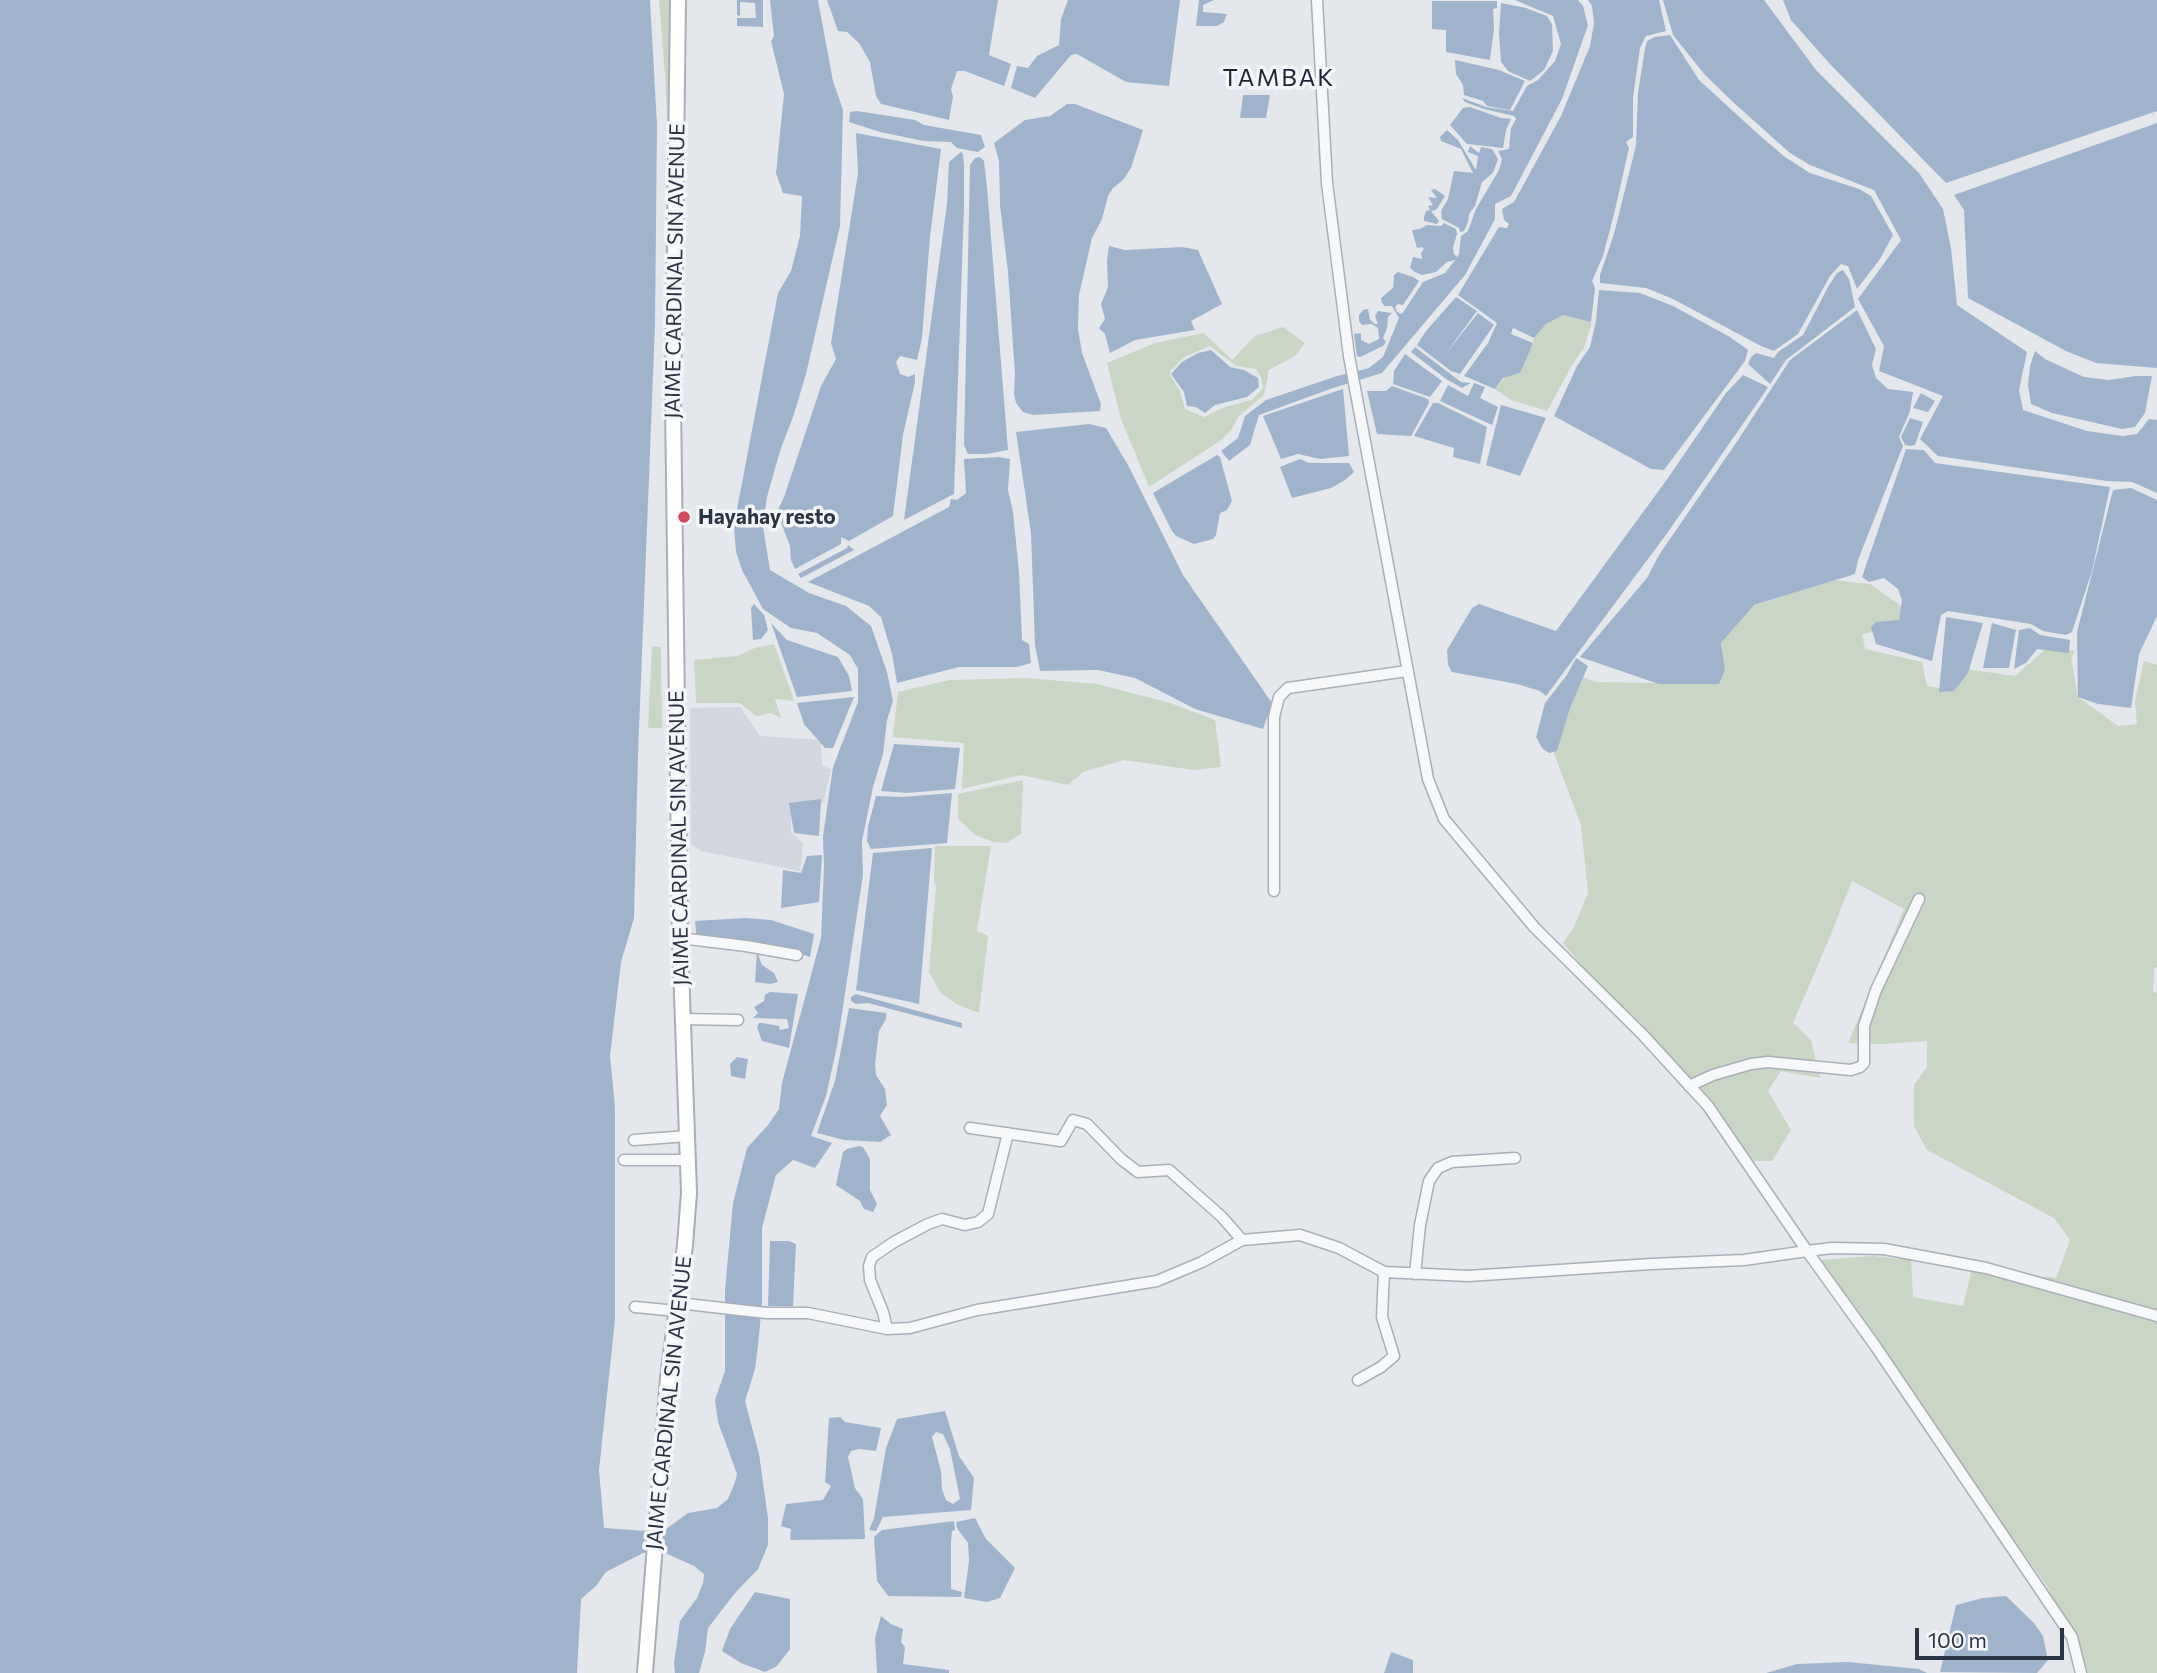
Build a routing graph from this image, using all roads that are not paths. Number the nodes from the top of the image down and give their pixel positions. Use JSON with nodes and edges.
{"nodes":[{"id":1,"x":678,"y":0,"type":"edge"},
{"id":2,"x":1317,"y":0,"type":"edge"},
{"id":3,"x":1408,"y":671,"type":"junction"},
{"id":4,"x":1274,"y":891,"type":"dead end"},
{"id":5,"x":1919,"y":899,"type":"dead end"},
{"id":6,"x":680,"y":938,"type":"junction"},
{"id":7,"x":797,"y":955,"type":"dead end"},
{"id":8,"x":682,"y":1019,"type":"junction"},
{"id":9,"x":738,"y":1020,"type":"dead end"},
{"id":10,"x":1689,"y":1086,"type":"junction"},
{"id":11,"x":970,"y":1128,"type":"dead end"},
{"id":12,"x":1008,"y":1133,"type":"junction"},
{"id":13,"x":688,"y":1136,"type":"junction"},
{"id":14,"x":634,"y":1140,"type":"dead end"},
{"id":15,"x":1515,"y":1158,"type":"dead end"},
{"id":16,"x":624,"y":1160,"type":"dead end"},
{"id":17,"x":689,"y":1160,"type":"junction"},
{"id":18,"x":1242,"y":1240,"type":"junction"},
{"id":19,"x":1807,"y":1251,"type":"junction"},
{"id":20,"x":1384,"y":1272,"type":"junction"},
{"id":21,"x":1415,"y":1274,"type":"junction"},
{"id":22,"x":635,"y":1307,"type":"dead end"},
{"id":23,"x":678,"y":1307,"type":"junction"},
{"id":24,"x":2157,"y":1315,"type":"edge"},
{"id":25,"x":887,"y":1329,"type":"junction"},
{"id":26,"x":1358,"y":1380,"type":"dead end"},
{"id":27,"x":645,"y":1673,"type":"edge"},
{"id":28,"x":2081,"y":1673,"type":"edge"}],
"edges":[{"from":1,"to":6,"type":"main road","name":"JAIME CARDINAL SIN AVENUE"},
{"from":2,"to":3,"type":"street"},
{"from":3,"to":4,"type":"street"},
{"from":3,"to":10,"type":"street"},
{"from":5,"to":10,"type":"street"},
{"from":6,"to":7,"type":"street"},
{"from":6,"to":8,"type":"main road","name":"JAIME CARDINAL SIN AVENUE"},
{"from":8,"to":9,"type":"street"},
{"from":8,"to":13,"type":"main road","name":"JAIME CARDINAL SIN AVENUE"},
{"from":10,"to":19,"type":"street"},
{"from":11,"to":12,"type":"street"},
{"from":12,"to":18,"type":"street"},
{"from":12,"to":25,"type":"street"},
{"from":13,"to":14,"type":"street"},
{"from":13,"to":17,"type":"main road","name":"JAIME CARDINAL SIN AVENUE"},
{"from":15,"to":21,"type":"street"},
{"from":16,"to":17,"type":"street"},
{"from":17,"to":23,"type":"main road","name":"JAIME CARDINAL SIN AVENUE"},
{"from":18,"to":20,"type":"street"},
{"from":18,"to":25,"type":"street"},
{"from":19,"to":21,"type":"street"},
{"from":19,"to":24,"type":"street"},
{"from":19,"to":28,"type":"street"},
{"from":20,"to":21,"type":"street"},
{"from":20,"to":26,"type":"street"},
{"from":22,"to":23,"type":"street"},
{"from":23,"to":25,"type":"street"},
{"from":23,"to":27,"type":"main road","name":"JAIME CARDINAL SIN AVENUE"}]}
